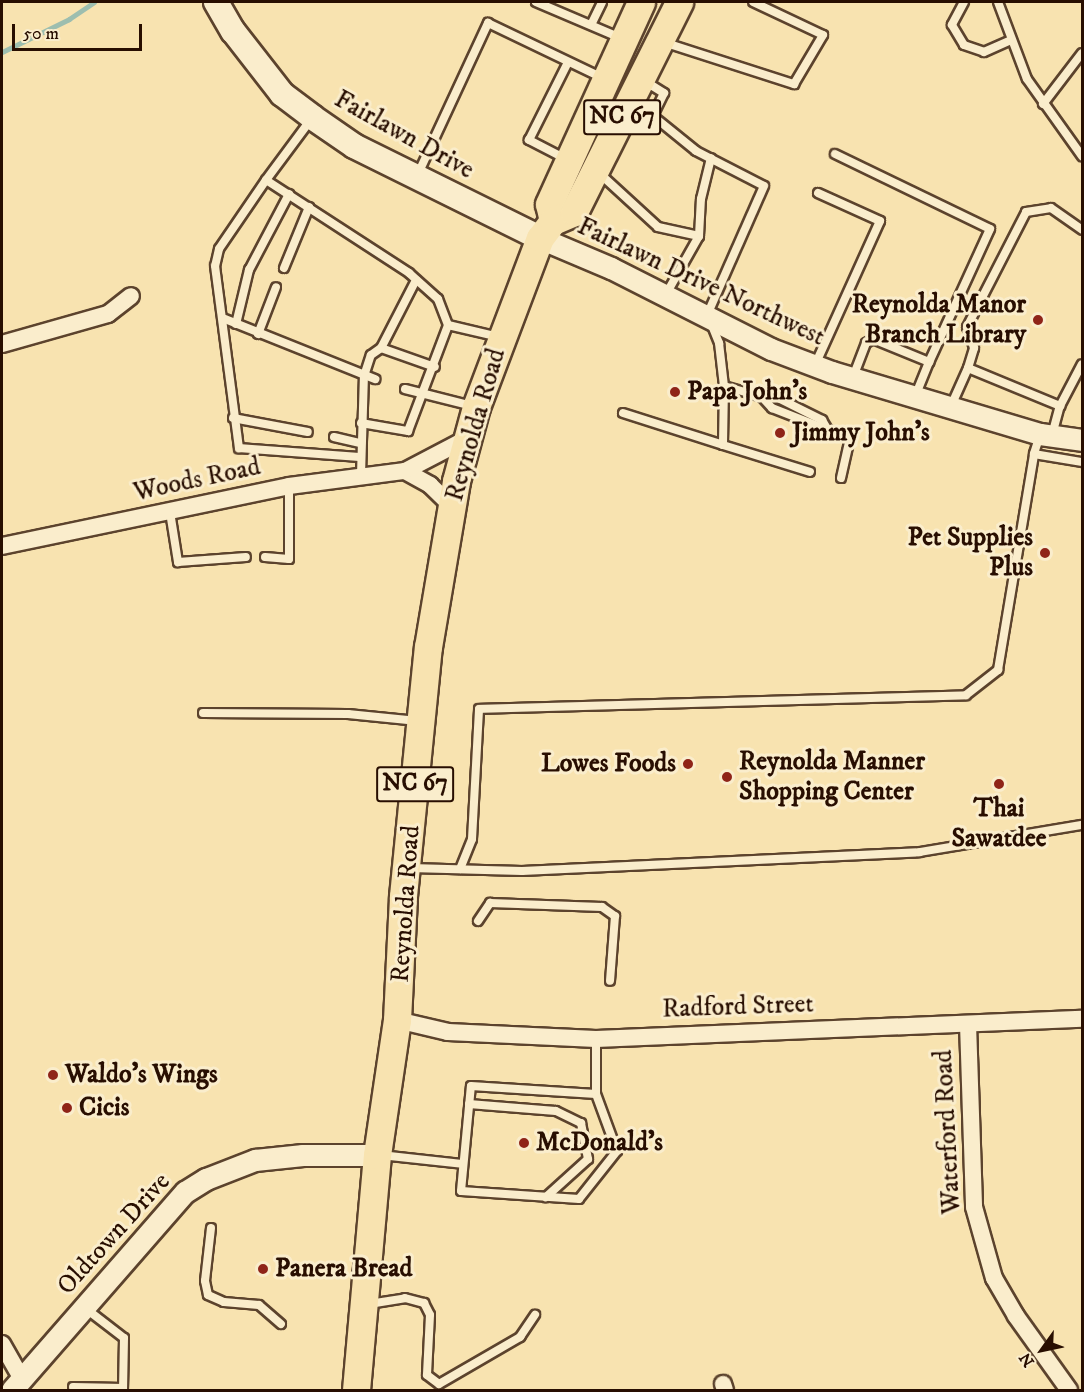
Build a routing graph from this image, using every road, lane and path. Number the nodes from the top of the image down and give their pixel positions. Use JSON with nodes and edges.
{"nodes":[{"id":1,"x":216,"y":2,"type":"edge"},
{"id":2,"x":536,"y":2,"type":"edge"},
{"id":3,"x":602,"y":2,"type":"edge"},
{"id":4,"x":641,"y":2,"type":"edge"},
{"id":5,"x":679,"y":2,"type":"edge"},
{"id":6,"x":753,"y":2,"type":"edge"},
{"id":7,"x":964,"y":2,"type":"edge"},
{"id":8,"x":998,"y":2,"type":"edge"},
{"id":9,"x":591,"y":25,"type":"junction"},
{"id":10,"x":625,"y":39,"type":"junction"},
{"id":11,"x":1011,"y":40,"type":"junction"},
{"id":12,"x":660,"y":41,"type":"junction"},
{"id":13,"x":1083,"y":53,"type":"edge"},
{"id":14,"x":568,"y":62,"type":"junction"},
{"id":15,"x":640,"y":79,"type":"junction"},
{"id":16,"x":606,"y":80,"type":"junction"},
{"id":17,"x":629,"y":104,"type":"junction"},
{"id":18,"x":1043,"y":104,"type":"junction"},
{"id":19,"x":653,"y":116,"type":"junction"},
{"id":20,"x":312,"y":117,"type":"junction"},
{"id":21,"x":836,"y":153,"type":"dead end"},
{"id":22,"x":1083,"y":156,"type":"edge"},
{"id":23,"x":711,"y":158,"type":"junction"},
{"id":24,"x":568,"y":161,"type":"junction"},
{"id":25,"x":596,"y":170,"type":"junction"},
{"id":26,"x":416,"y":179,"type":"junction"},
{"id":27,"x":266,"y":180,"type":"junction"},
{"id":28,"x":818,"y":193,"type":"dead end"},
{"id":29,"x":289,"y":194,"type":"junction"},
{"id":30,"x":309,"y":207,"type":"junction"},
{"id":31,"x":546,"y":230,"type":"junction"},
{"id":32,"x":1083,"y":231,"type":"edge"},
{"id":33,"x":699,"y":236,"type":"junction"},
{"id":34,"x":284,"y":268,"type":"dead end"},
{"id":35,"x":416,"y":280,"type":"junction"},
{"id":36,"x":276,"y":287,"type":"dead end"},
{"id":37,"x":131,"y":296,"type":"dead end"},
{"id":38,"x":665,"y":297,"type":"junction"},
{"id":39,"x":225,"y":319,"type":"junction"},
{"id":40,"x":707,"y":319,"type":"junction"},
{"id":41,"x":236,"y":324,"type":"junction"},
{"id":42,"x":448,"y":325,"type":"junction"},
{"id":43,"x":258,"y":334,"type":"junction"},
{"id":44,"x":501,"y":337,"type":"junction"},
{"id":45,"x":2,"y":344,"type":"edge"},
{"id":46,"x":381,"y":348,"type":"junction"},
{"id":47,"x":929,"y":362,"type":"junction"},
{"id":48,"x":1083,"y":364,"type":"edge"},
{"id":49,"x":815,"y":365,"type":"junction"},
{"id":50,"x":435,"y":367,"type":"junction"},
{"id":51,"x":968,"y":368,"type":"junction"},
{"id":52,"x":364,"y":376,"type":"junction"},
{"id":53,"x":375,"y":379,"type":"dead end"},
{"id":54,"x":852,"y":379,"type":"junction"},
{"id":55,"x":724,"y":386,"type":"junction"},
{"id":56,"x":405,"y":388,"type":"dead end"},
{"id":57,"x":424,"y":392,"type":"junction"},
{"id":58,"x":915,"y":397,"type":"junction"},
{"id":59,"x":951,"y":406,"type":"junction"},
{"id":60,"x":1060,"y":406,"type":"junction"},
{"id":61,"x":476,"y":407,"type":"junction"},
{"id":62,"x":623,"y":413,"type":"dead end"},
{"id":63,"x":233,"y":418,"type":"junction"},
{"id":64,"x":361,"y":423,"type":"junction"},
{"id":65,"x":308,"y":432,"type":"dead end"},
{"id":66,"x":1046,"y":435,"type":"junction"},
{"id":67,"x":334,"y":437,"type":"dead end"},
{"id":68,"x":468,"y":438,"type":"junction"},
{"id":69,"x":1083,"y":441,"type":"edge"},
{"id":70,"x":361,"y":444,"type":"junction"},
{"id":71,"x":723,"y":445,"type":"junction"},
{"id":72,"x":1034,"y":454,"type":"junction"},
{"id":73,"x":359,"y":457,"type":"junction"},
{"id":74,"x":1083,"y":462,"type":"edge"},
{"id":75,"x":405,"y":471,"type":"junction"},
{"id":76,"x":810,"y":472,"type":"dead end"},
{"id":77,"x":361,"y":475,"type":"junction"},
{"id":78,"x":841,"y":478,"type":"dead end"},
{"id":79,"x":289,"y":486,"type":"junction"},
{"id":80,"x":451,"y":505,"type":"junction"},
{"id":81,"x":170,"y":512,"type":"junction"},
{"id":82,"x":2,"y":546,"type":"edge"},
{"id":83,"x":246,"y":557,"type":"dead end"},
{"id":84,"x":265,"y":557,"type":"dead end"},
{"id":85,"x":203,"y":713,"type":"dead end"},
{"id":86,"x":421,"y":722,"type":"junction"},
{"id":87,"x":1083,"y":825,"type":"edge"},
{"id":88,"x":407,"y":868,"type":"junction"},
{"id":89,"x":460,"y":869,"type":"junction"},
{"id":90,"x":478,"y":921,"type":"dead end"},
{"id":91,"x":610,"y":981,"type":"dead end"},
{"id":92,"x":1083,"y":1019,"type":"edge"},
{"id":93,"x":398,"y":1020,"type":"junction"},
{"id":94,"x":968,"y":1024,"type":"junction"},
{"id":95,"x":596,"y":1038,"type":"junction"},
{"id":96,"x":596,"y":1094,"type":"junction"},
{"id":97,"x":469,"y":1104,"type":"junction"},
{"id":98,"x":377,"y":1155,"type":"junction"},
{"id":99,"x":463,"y":1164,"type":"junction"},
{"id":100,"x":546,"y":1197,"type":"junction"},
{"id":101,"x":211,"y":1228,"type":"dead end"},
{"id":102,"x":362,"y":1305,"type":"junction"},
{"id":103,"x":84,"y":1306,"type":"junction"},
{"id":104,"x":535,"y":1315,"type":"dead end"},
{"id":105,"x":281,"y":1324,"type":"dead end"},
{"id":106,"x":2,"y":1344,"type":"edge"},
{"id":107,"x":17,"y":1385,"type":"edge"},
{"id":108,"x":73,"y":1387,"type":"dead end"},
{"id":109,"x":123,"y":1390,"type":"edge"},
{"id":110,"x":356,"y":1390,"type":"edge"},
{"id":111,"x":1069,"y":1390,"type":"edge"}],
"edges":[{"from":1,"to":20,"type":"main road","name":"Fairlawn Drive"},
{"from":2,"to":9,"type":"lane"},
{"from":3,"to":9,"type":"lane"},
{"from":4,"to":10,"type":"main road","name":"Reynolda Road","number":"NC 67"},
{"from":5,"to":12,"type":"main road","number":"NC 67"},
{"from":6,"to":12,"type":"lane"},
{"from":7,"to":11,"type":"lane"},
{"from":8,"to":11,"type":"lane"},
{"from":9,"to":10,"type":"lane"},
{"from":10,"to":16,"type":"main road","name":"Reynolda Road","number":"NC 67"},
{"from":11,"to":18,"type":"lane"},
{"from":12,"to":15,"type":"main road","number":"NC 67"},
{"from":13,"to":18,"type":"lane"},
{"from":14,"to":16,"type":"lane"},
{"from":14,"to":24,"type":"lane"},
{"from":14,"to":26,"type":"lane"},
{"from":15,"to":17,"type":"main road","number":"NC 67"},
{"from":15,"to":19,"type":"lane"},
{"from":16,"to":24,"type":"main road","name":"Reynolda Road","number":"NC 67"},
{"from":17,"to":19,"type":"lane"},
{"from":17,"to":25,"type":"main road","number":"NC 67"},
{"from":18,"to":22,"type":"lane"},
{"from":19,"to":23,"type":"lane"},
{"from":20,"to":26,"type":"main road","name":"Fairlawn Drive"},
{"from":20,"to":27,"type":"lane"},
{"from":21,"to":47,"type":"lane"},
{"from":23,"to":33,"type":"lane"},
{"from":23,"to":40,"type":"lane"},
{"from":24,"to":31,"type":"main road","name":"Reynolda Road","number":"NC 67"},
{"from":25,"to":31,"type":"main road","number":"NC 67"},
{"from":25,"to":33,"type":"lane"},
{"from":26,"to":31,"type":"main road","name":"Fairlawn Drive"},
{"from":27,"to":29,"type":"lane"},
{"from":27,"to":39,"type":"lane"},
{"from":28,"to":49,"type":"lane"},
{"from":29,"to":30,"type":"lane"},
{"from":29,"to":41,"type":"lane"},
{"from":30,"to":34,"type":"lane"},
{"from":30,"to":35,"type":"lane"},
{"from":31,"to":38,"type":"street","name":"Fairlawn Drive Northwest"},
{"from":31,"to":44,"type":"main road","name":"Reynolda Road","number":"NC 67"},
{"from":32,"to":51,"type":"lane"},
{"from":33,"to":38,"type":"lane"},
{"from":35,"to":42,"type":"lane"},
{"from":35,"to":46,"type":"lane"},
{"from":36,"to":43,"type":"lane"},
{"from":37,"to":45,"type":"street"},
{"from":38,"to":40,"type":"street","name":"Fairlawn Drive Northwest"},
{"from":39,"to":41,"type":"lane"},
{"from":39,"to":63,"type":"lane"},
{"from":40,"to":49,"type":"street","name":"Fairlawn Drive Northwest"},
{"from":40,"to":55,"type":"lane"},
{"from":41,"to":43,"type":"lane"},
{"from":42,"to":44,"type":"lane"},
{"from":42,"to":50,"type":"lane"},
{"from":43,"to":52,"type":"lane"},
{"from":44,"to":61,"type":"main road","name":"Reynolda Road","number":"NC 67"},
{"from":46,"to":50,"type":"lane"},
{"from":46,"to":52,"type":"lane"},
{"from":47,"to":54,"type":"lane"},
{"from":47,"to":58,"type":"lane"},
{"from":48,"to":60,"type":"lane"},
{"from":49,"to":54,"type":"street","name":"Fairlawn Drive Northwest"},
{"from":50,"to":57,"type":"lane"},
{"from":51,"to":59,"type":"lane"},
{"from":51,"to":60,"type":"lane"},
{"from":52,"to":53,"type":"lane"},
{"from":52,"to":64,"type":"lane"},
{"from":54,"to":58,"type":"street","name":"Fairlawn Drive Northwest"},
{"from":55,"to":71,"type":"lane"},
{"from":55,"to":78,"type":"lane"},
{"from":56,"to":57,"type":"lane"},
{"from":57,"to":61,"type":"lane"},
{"from":57,"to":64,"type":"lane"},
{"from":58,"to":59,"type":"street","name":"Fairlawn Drive Northwest"},
{"from":59,"to":66,"type":"street","name":"Fairlawn Drive Northwest"},
{"from":60,"to":66,"type":"lane"},
{"from":61,"to":68,"type":"main road","name":"Reynolda Road","number":"NC 67"},
{"from":62,"to":71,"type":"lane"},
{"from":63,"to":65,"type":"lane"},
{"from":63,"to":73,"type":"lane"},
{"from":64,"to":70,"type":"lane"},
{"from":66,"to":69,"type":"street","name":"Fairlawn Drive Northwest"},
{"from":66,"to":72,"type":"lane"},
{"from":67,"to":70,"type":"lane"},
{"from":68,"to":75,"type":"street","name":"Woods Road"},
{"from":68,"to":80,"type":"main road","name":"Reynolda Road","number":"NC 67"},
{"from":70,"to":73,"type":"lane"},
{"from":71,"to":76,"type":"lane"},
{"from":72,"to":74,"type":"lane"},
{"from":72,"to":89,"type":"lane"},
{"from":73,"to":77,"type":"lane"},
{"from":75,"to":77,"type":"street","name":"Woods Road"},
{"from":75,"to":80,"type":"street"},
{"from":77,"to":79,"type":"street","name":"Woods Road"},
{"from":79,"to":81,"type":"street","name":"Woods Road"},
{"from":79,"to":84,"type":"lane"},
{"from":80,"to":86,"type":"main road","name":"Reynolda Road","number":"NC 67"},
{"from":81,"to":82,"type":"street","name":"Woods Road"},
{"from":81,"to":83,"type":"lane"},
{"from":85,"to":86,"type":"lane"},
{"from":86,"to":88,"type":"main road","name":"Reynolda Road","number":"NC 67"},
{"from":87,"to":89,"type":"lane"},
{"from":88,"to":89,"type":"lane"},
{"from":88,"to":93,"type":"main road","name":"Reynolda Road","number":"NC 67"},
{"from":90,"to":91,"type":"lane"},
{"from":92,"to":94,"type":"street","name":"Radford Street"},
{"from":93,"to":95,"type":"street","name":"Radford Street"},
{"from":93,"to":98,"type":"main road","name":"Reynolda Road","number":"NC 67"},
{"from":94,"to":95,"type":"street","name":"Radford Street"},
{"from":94,"to":111,"type":"street","name":"Waterford Road"},
{"from":95,"to":96,"type":"lane"},
{"from":96,"to":97,"type":"lane"},
{"from":96,"to":100,"type":"lane"},
{"from":97,"to":99,"type":"lane"},
{"from":97,"to":100,"type":"lane"},
{"from":98,"to":99,"type":"lane"},
{"from":98,"to":102,"type":"main road","name":"Reynolda Road","number":"NC 67"},
{"from":98,"to":103,"type":"street","name":"Oldtown Drive"},
{"from":99,"to":100,"type":"lane"},
{"from":101,"to":105,"type":"lane"},
{"from":102,"to":104,"type":"lane"},
{"from":102,"to":110,"type":"main road","name":"Reynolda Road","number":"NC 67"},
{"from":103,"to":107,"type":"street","name":"Oldtown Drive"},
{"from":103,"to":109,"type":"lane"},
{"from":106,"to":107,"type":"street"},
{"from":108,"to":109,"type":"lane"}]}
